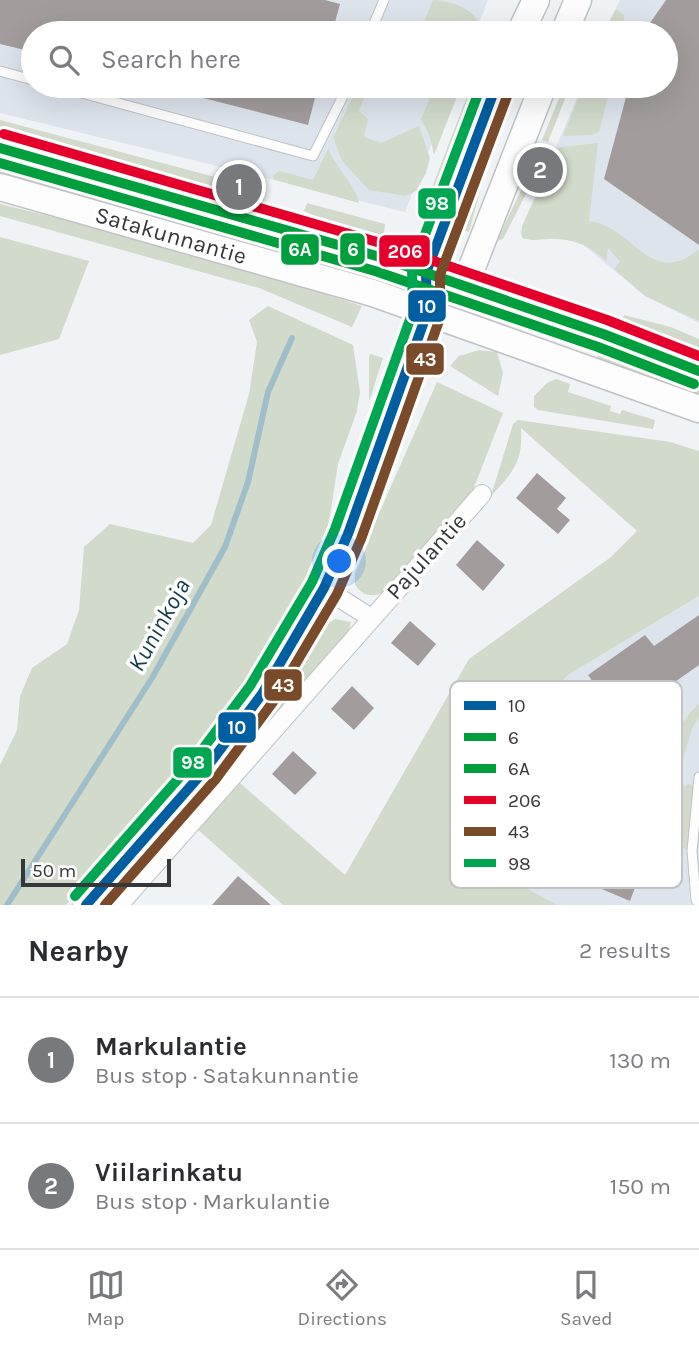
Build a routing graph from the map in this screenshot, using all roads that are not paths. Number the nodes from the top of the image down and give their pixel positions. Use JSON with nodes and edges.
{"nodes":[{"id":1,"x":384,"y":0,"type":"edge"},
{"id":2,"x":536,"y":0,"type":"edge"},
{"id":3,"x":578,"y":0,"type":"edge"},
{"id":4,"x":375,"y":21,"type":"edge"},
{"id":5,"x":526,"y":21,"type":"edge"},
{"id":6,"x":569,"y":21,"type":"edge"},
{"id":7,"x":0,"y":71,"type":"edge"},
{"id":8,"x":21,"y":77,"type":"edge"},
{"id":9,"x":100,"y":98,"type":"edge"},
{"id":10,"x":342,"y":98,"type":"edge"},
{"id":11,"x":492,"y":98,"type":"edge"},
{"id":12,"x":538,"y":98,"type":"edge"},
{"id":13,"x":0,"y":148,"type":"edge"},
{"id":14,"x":0,"y":187,"type":"edge"},
{"id":15,"x":426,"y":273,"type":"junction"},
{"id":16,"x":465,"y":285,"type":"junction"},
{"id":17,"x":427,"y":313,"type":"junction"},
{"id":18,"x":699,"y":371,"type":"edge"},
{"id":19,"x":699,"y":409,"type":"edge"},
{"id":20,"x":481,"y":494,"type":"dead end"},
{"id":21,"x":324,"y":588,"type":"junction"},
{"id":22,"x":370,"y":618,"type":"junction"},
{"id":23,"x":699,"y":777,"type":"edge"},
{"id":24,"x":699,"y":904,"type":"edge"},
{"id":25,"x":86,"y":905,"type":"edge"},
{"id":26,"x":119,"y":905,"type":"edge"}],
"edges":[{"from":1,"to":4,"type":"lane"},
{"from":2,"to":5,"type":"main road"},
{"from":3,"to":6,"type":"main road"},
{"from":7,"to":8,"type":"lane"},
{"from":9,"to":10,"type":"lane"},
{"from":11,"to":15,"type":"main road"},
{"from":12,"to":16,"type":"main road"},
{"from":13,"to":15,"type":"main road","name":"Satakunnantie"},
{"from":14,"to":17,"type":"main road","name":"Satakunnantie"},
{"from":15,"to":16,"type":"main road","name":"Satakunnantie"},
{"from":15,"to":17,"type":"main road"},
{"from":16,"to":17,"type":"main road"},
{"from":16,"to":18,"type":"main road","name":"Satakunnantie"},
{"from":17,"to":19,"type":"main road","name":"Satakunnantie"},
{"from":17,"to":21,"type":"main road"},
{"from":20,"to":22,"type":"street","name":"Pajulantie"},
{"from":21,"to":22,"type":"street","name":"Pajulantie"},
{"from":21,"to":25,"type":"main road"},
{"from":22,"to":26,"type":"street","name":"Pajulantie"},
{"from":23,"to":24,"type":"lane"}]}
